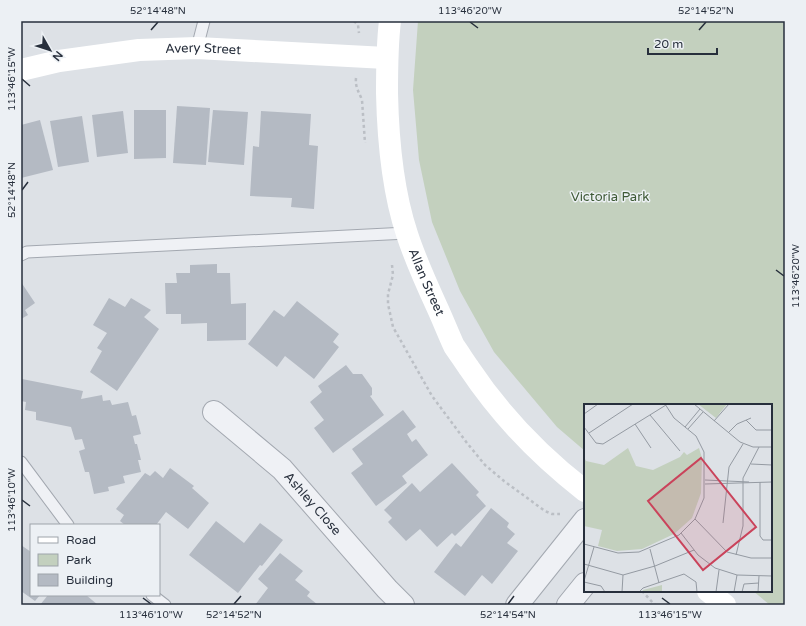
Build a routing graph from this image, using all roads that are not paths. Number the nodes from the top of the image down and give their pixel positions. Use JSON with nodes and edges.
{"nodes":[{"id":1,"x":204,"y":21,"type":"edge"},
{"id":2,"x":390,"y":21,"type":"edge"},
{"id":3,"x":197,"y":48,"type":"junction"},
{"id":4,"x":386,"y":58,"type":"junction"},
{"id":5,"x":21,"y":70,"type":"edge"},
{"id":6,"x":407,"y":233,"type":"junction"},
{"id":7,"x":21,"y":254,"type":"edge"},
{"id":8,"x":214,"y":412,"type":"dead end"},
{"id":9,"x":21,"y":462,"type":"edge"},
{"id":10,"x":584,"y":490,"type":"edge"},
{"id":11,"x":575,"y":516,"type":"edge"},
{"id":12,"x":67,"y":524,"type":"edge"},
{"id":13,"x":584,"y":585,"type":"edge"},
{"id":14,"x":709,"y":592,"type":"edge"},
{"id":15,"x":153,"y":596,"type":"edge"},
{"id":16,"x":165,"y":605,"type":"edge"},
{"id":17,"x":403,"y":605,"type":"edge"},
{"id":18,"x":517,"y":605,"type":"edge"},
{"id":19,"x":568,"y":605,"type":"edge"},
{"id":20,"x":725,"y":605,"type":"edge"}],
"edges":[{"from":1,"to":3,"type":"lane"},
{"from":2,"to":4,"type":"street","name":"Allan Street"},
{"from":3,"to":4,"type":"street","name":"Avery Street"},
{"from":3,"to":5,"type":"street","name":"Avery Street"},
{"from":4,"to":6,"type":"street","name":"Allan Street"},
{"from":6,"to":7,"type":"lane"},
{"from":6,"to":10,"type":"street","name":"Allan Street"},
{"from":8,"to":17,"type":"street","name":"Ashley Close"},
{"from":9,"to":12,"type":"lane"},
{"from":11,"to":18,"type":"street"},
{"from":13,"to":19,"type":"street"},
{"from":14,"to":20,"type":"street"},
{"from":15,"to":16,"type":"lane"}]}
